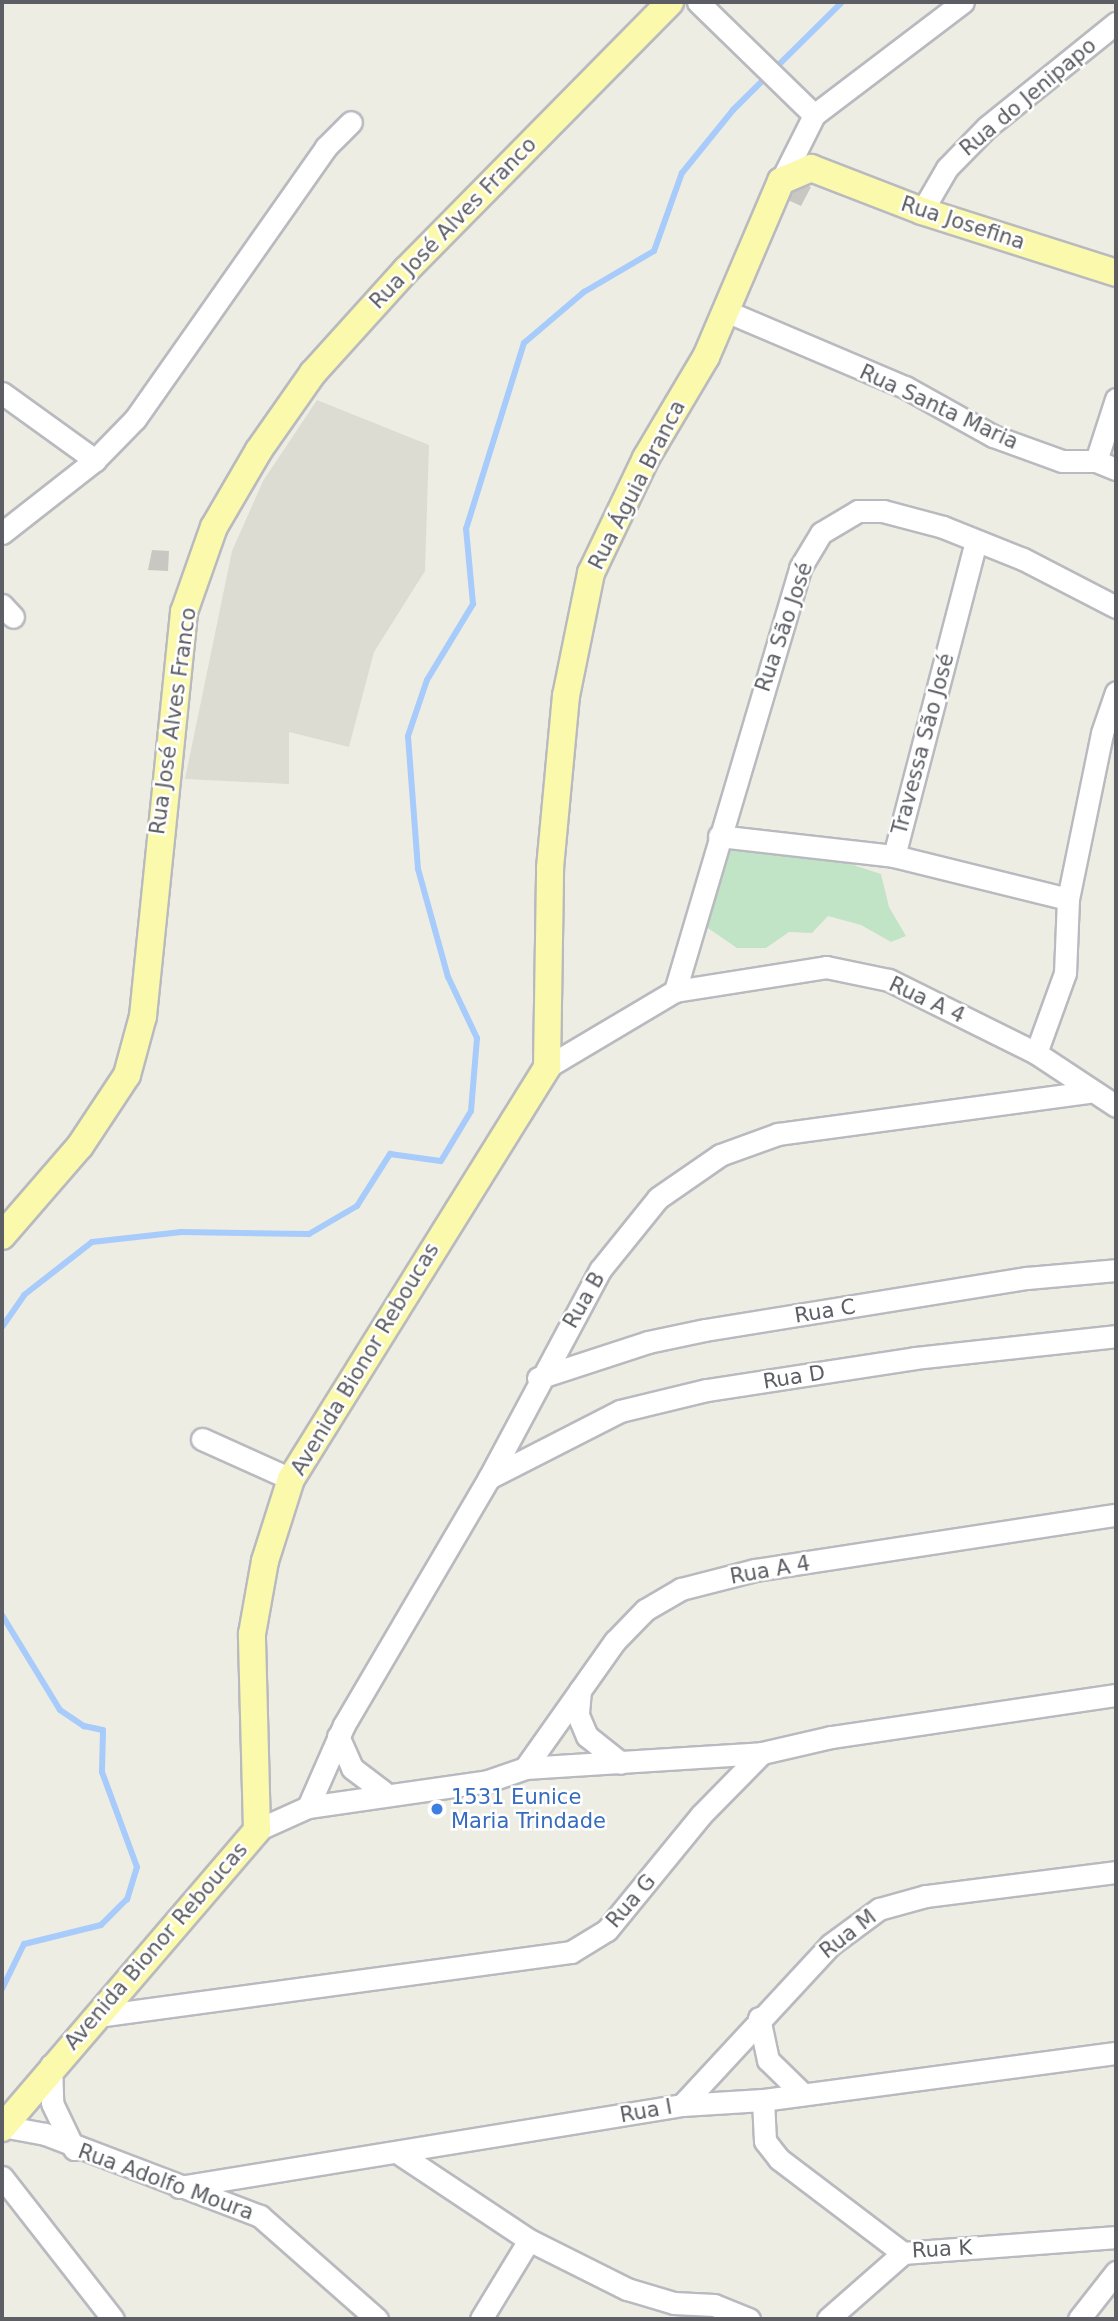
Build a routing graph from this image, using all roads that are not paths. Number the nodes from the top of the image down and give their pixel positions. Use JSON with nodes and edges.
{"nodes":[{"id":1,"x":698,"y":2,"type":"edge"},
{"id":2,"x":963,"y":2,"type":"edge"},
{"id":3,"x":662,"y":4,"type":"edge"},
{"id":4,"x":1116,"y":23,"type":"edge"},
{"id":5,"x":814,"y":115,"type":"junction"},
{"id":6,"x":351,"y":122,"type":"dead end"},
{"id":7,"x":781,"y":181,"type":"junction"},
{"id":8,"x":922,"y":211,"type":"junction"},
{"id":9,"x":1116,"y":273,"type":"edge"},
{"id":10,"x":728,"y":312,"type":"junction"},
{"id":11,"x":2,"y":393,"type":"edge"},
{"id":12,"x":1116,"y":399,"type":"edge"},
{"id":13,"x":95,"y":460,"type":"junction"},
{"id":14,"x":1096,"y":461,"type":"junction"},
{"id":15,"x":1116,"y":468,"type":"edge"},
{"id":16,"x":2,"y":533,"type":"edge"},
{"id":17,"x":975,"y":544,"type":"junction"},
{"id":18,"x":1116,"y":607,"type":"edge"},
{"id":19,"x":1116,"y":692,"type":"edge"},
{"id":20,"x":719,"y":836,"type":"junction"},
{"id":21,"x":894,"y":856,"type":"junction"},
{"id":22,"x":1068,"y":899,"type":"junction"},
{"id":23,"x":675,"y":991,"type":"junction"},
{"id":24,"x":1036,"y":1053,"type":"junction"},
{"id":25,"x":547,"y":1068,"type":"junction"},
{"id":26,"x":1088,"y":1092,"type":"junction"},
{"id":27,"x":1116,"y":1106,"type":"edge"},
{"id":28,"x":2,"y":1236,"type":"edge"},
{"id":29,"x":1116,"y":1270,"type":"edge"},
{"id":30,"x":1116,"y":1336,"type":"edge"},
{"id":31,"x":538,"y":1378,"type":"junction"},
{"id":32,"x":202,"y":1439,"type":"dead end"},
{"id":33,"x":489,"y":1478,"type":"junction"},
{"id":34,"x":291,"y":1479,"type":"junction"},
{"id":35,"x":1116,"y":1515,"type":"edge"},
{"id":36,"x":580,"y":1688,"type":"junction"},
{"id":37,"x":1116,"y":1695,"type":"edge"},
{"id":38,"x":338,"y":1736,"type":"junction"},
{"id":39,"x":762,"y":1754,"type":"junction"},
{"id":40,"x":621,"y":1763,"type":"junction"},
{"id":41,"x":516,"y":1771,"type":"junction"},
{"id":42,"x":384,"y":1792,"type":"junction"},
{"id":43,"x":308,"y":1807,"type":"junction"},
{"id":44,"x":257,"y":1830,"type":"junction"},
{"id":45,"x":1116,"y":1871,"type":"edge"},
{"id":46,"x":98,"y":2016,"type":"junction"},
{"id":47,"x":759,"y":2018,"type":"junction"},
{"id":48,"x":1116,"y":2053,"type":"edge"},
{"id":49,"x":51,"y":2065,"type":"junction"},
{"id":50,"x":803,"y":2095,"type":"junction"},
{"id":51,"x":762,"y":2100,"type":"junction"},
{"id":52,"x":682,"y":2105,"type":"junction"},
{"id":53,"x":2,"y":2127,"type":"edge"},
{"id":54,"x":74,"y":2149,"type":"junction"},
{"id":55,"x":400,"y":2154,"type":"junction"},
{"id":56,"x":2,"y":2177,"type":"edge"},
{"id":57,"x":179,"y":2187,"type":"junction"},
{"id":58,"x":1116,"y":2237,"type":"edge"},
{"id":59,"x":528,"y":2240,"type":"junction"},
{"id":60,"x":903,"y":2253,"type":"junction"},
{"id":61,"x":1116,"y":2272,"type":"edge"},
{"id":62,"x":105,"y":2316,"type":"edge"},
{"id":63,"x":377,"y":2319,"type":"edge"},
{"id":64,"x":481,"y":2319,"type":"edge"},
{"id":65,"x":750,"y":2319,"type":"edge"},
{"id":66,"x":828,"y":2319,"type":"edge"},
{"id":67,"x":1079,"y":2319,"type":"edge"}],
"edges":[{"from":1,"to":5,"type":"street"},
{"from":2,"to":5,"type":"street","name":"Rua Águia Branca"},
{"from":3,"to":28,"type":"main road","name":"Rua José Alves Franco"},
{"from":4,"to":8,"type":"street","name":"Rua do Jenipapo"},
{"from":5,"to":7,"type":"street","name":"Rua Águia Branca"},
{"from":6,"to":13,"type":"street"},
{"from":7,"to":8,"type":"main road","name":"Rua Josefina"},
{"from":7,"to":10,"type":"main road","name":"Rua Águia Branca"},
{"from":8,"to":9,"type":"main road","name":"Rua Josefina"},
{"from":10,"to":14,"type":"street","name":"Rua Santa Maria"},
{"from":10,"to":25,"type":"main road","name":"Rua Águia Branca"},
{"from":11,"to":13,"type":"street"},
{"from":12,"to":14,"type":"street"},
{"from":13,"to":16,"type":"street"},
{"from":14,"to":15,"type":"street","name":"Rua Santa Maria"},
{"from":17,"to":18,"type":"street","name":"Rua São José"},
{"from":17,"to":20,"type":"street","name":"Rua São José"},
{"from":17,"to":21,"type":"street","name":"Travessa São José"},
{"from":19,"to":22,"type":"street"},
{"from":20,"to":21,"type":"street","name":"Travessa São José"},
{"from":20,"to":23,"type":"street","name":"Rua São José"},
{"from":21,"to":22,"type":"street"},
{"from":22,"to":24,"type":"street"},
{"from":23,"to":24,"type":"street","name":"Rua A 4"},
{"from":23,"to":25,"type":"street"},
{"from":24,"to":26,"type":"street","name":"Rua A 4"},
{"from":25,"to":34,"type":"main road","name":"Avenida Bionor Reboucas"},
{"from":26,"to":27,"type":"street","name":"Rua A 4"},
{"from":26,"to":31,"type":"street","name":"Rua B"},
{"from":29,"to":31,"type":"street","name":"Rua C"},
{"from":30,"to":33,"type":"street","name":"Rua D"},
{"from":31,"to":33,"type":"street","name":"Rua B"},
{"from":32,"to":34,"type":"street"},
{"from":33,"to":38,"type":"street","name":"Rua B"},
{"from":34,"to":44,"type":"main road","name":"Avenida Bionor Reboucas"},
{"from":35,"to":36,"type":"street","name":"Rua A 4"},
{"from":36,"to":40,"type":"street"},
{"from":36,"to":41,"type":"street","name":"Rua A 4"},
{"from":37,"to":39,"type":"street"},
{"from":38,"to":42,"type":"street"},
{"from":38,"to":43,"type":"street","name":"Rua B"},
{"from":39,"to":40,"type":"street"},
{"from":39,"to":46,"type":"street","name":"Rua G"},
{"from":40,"to":41,"type":"street"},
{"from":41,"to":42,"type":"street"},
{"from":42,"to":43,"type":"street"},
{"from":43,"to":44,"type":"street"},
{"from":44,"to":46,"type":"main road","name":"Avenida Bionor Reboucas"},
{"from":45,"to":47,"type":"street","name":"Rua M"},
{"from":46,"to":49,"type":"main road","name":"Avenida Bionor Reboucas"},
{"from":47,"to":50,"type":"street"},
{"from":47,"to":52,"type":"street","name":"Rua M"},
{"from":48,"to":50,"type":"street","name":"Rua I"},
{"from":49,"to":53,"type":"main road","name":"Avenida Bionor Reboucas"},
{"from":49,"to":54,"type":"street"},
{"from":50,"to":51,"type":"street","name":"Rua I"},
{"from":51,"to":52,"type":"street","name":"Rua I"},
{"from":51,"to":60,"type":"street","name":"Rua K"},
{"from":52,"to":55,"type":"street","name":"Rua I"},
{"from":53,"to":54,"type":"street","name":"Rua Adolfo Moura"},
{"from":54,"to":57,"type":"street","name":"Rua Adolfo Moura"},
{"from":55,"to":57,"type":"street","name":"Rua I"},
{"from":55,"to":59,"type":"street"},
{"from":56,"to":62,"type":"street"},
{"from":57,"to":63,"type":"street","name":"Rua Adolfo Moura"},
{"from":58,"to":60,"type":"street","name":"Rua K"},
{"from":59,"to":64,"type":"street"},
{"from":59,"to":65,"type":"street"},
{"from":60,"to":66,"type":"street"},
{"from":61,"to":67,"type":"street"}]}
